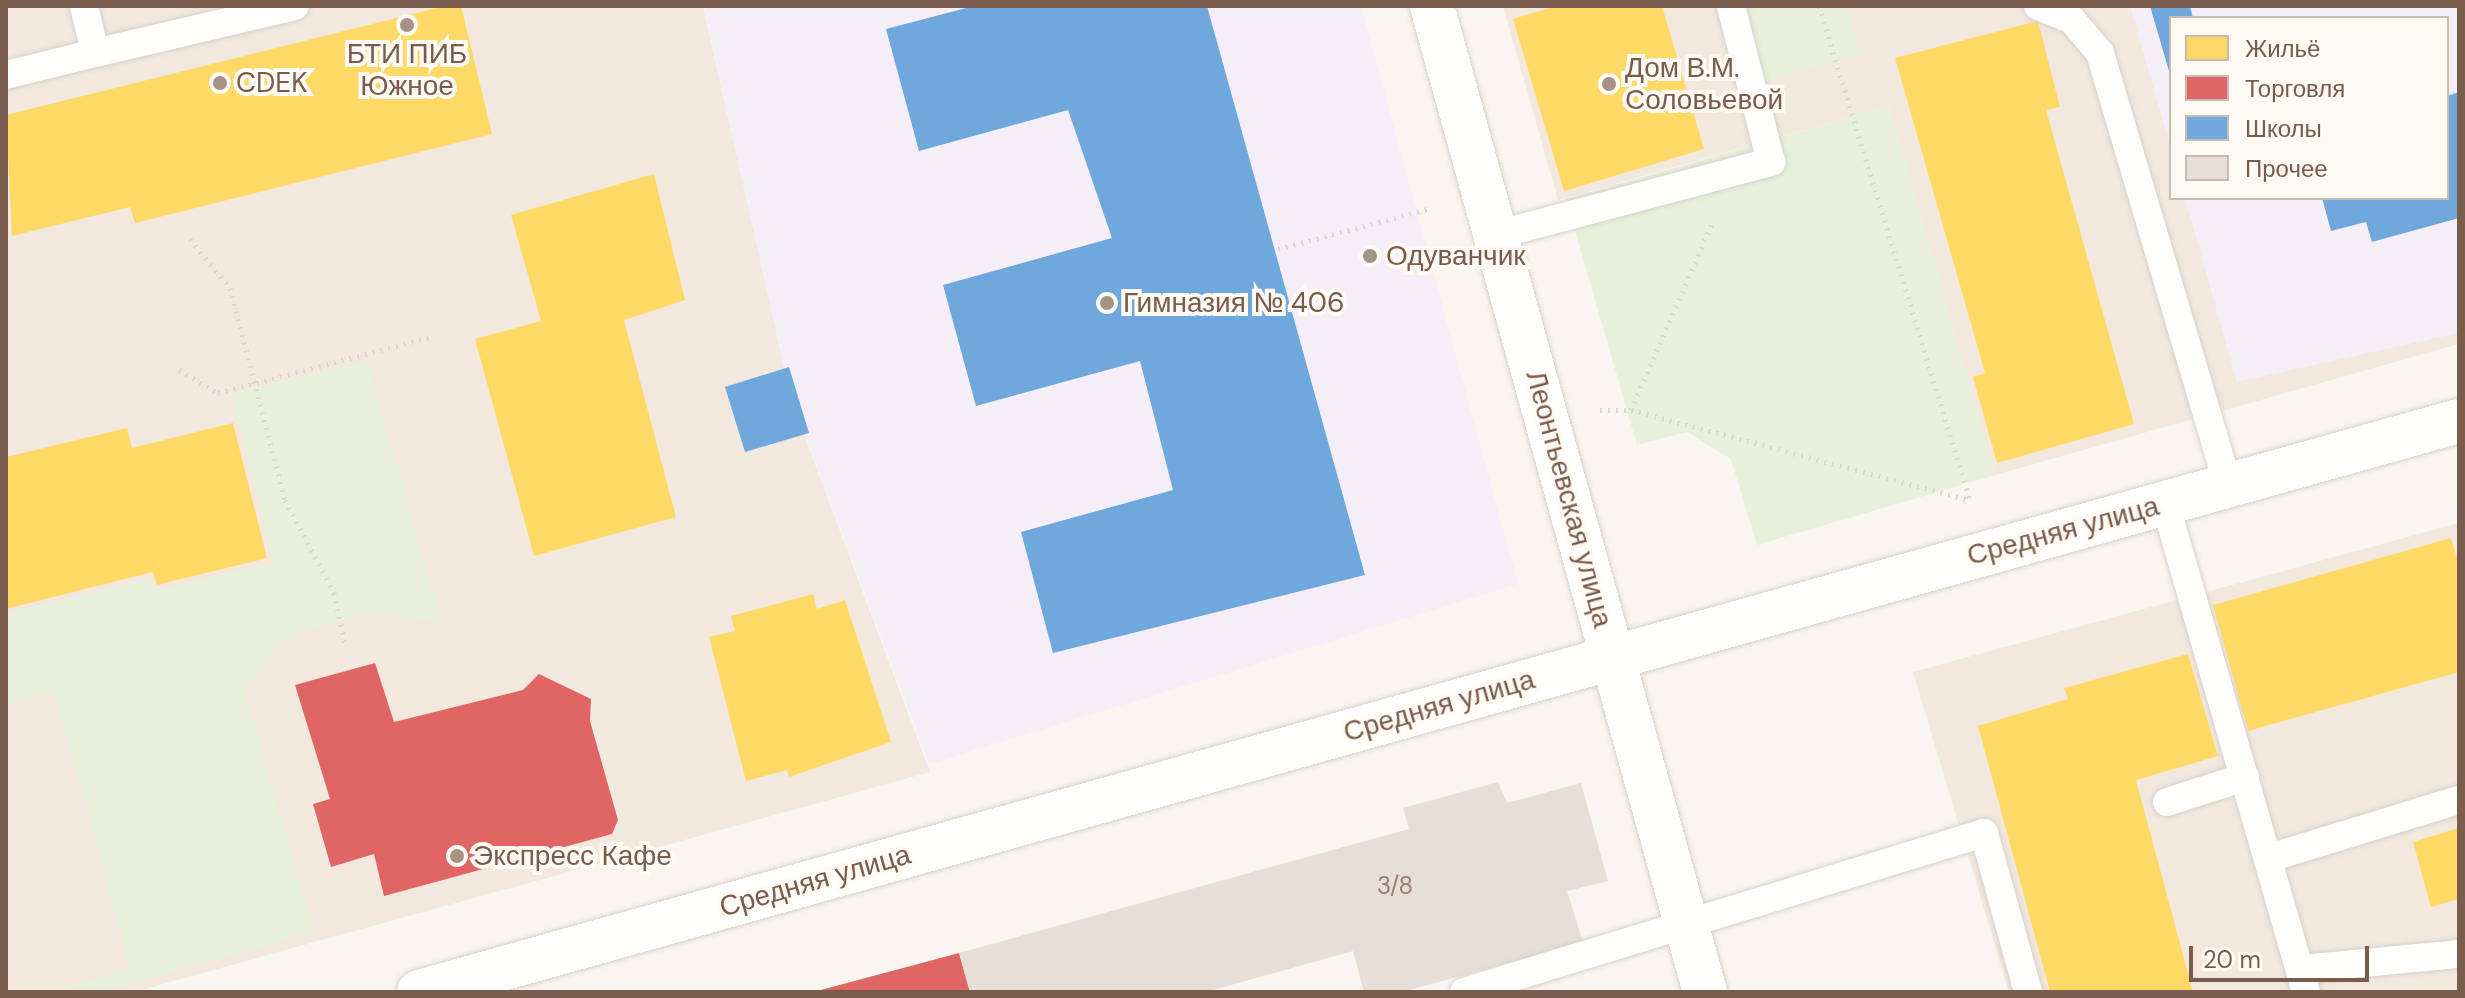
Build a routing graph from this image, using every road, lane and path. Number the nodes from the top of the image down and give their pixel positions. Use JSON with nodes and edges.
{"nodes":[{"id":1,"x":84,"y":6,"type":"edge"},
{"id":2,"x":295,"y":6,"type":"edge"},
{"id":3,"x":1432,"y":6,"type":"edge"},
{"id":4,"x":1731,"y":6,"type":"edge"},
{"id":5,"x":1819,"y":6,"type":"edge"},
{"id":6,"x":2038,"y":6,"type":"edge"},
{"id":7,"x":95,"y":53,"type":"junction"},
{"id":8,"x":6,"y":75,"type":"edge"},
{"id":9,"x":1736,"y":171,"type":"junction"},
{"id":10,"x":1432,"y":208,"type":"dead end"},
{"id":11,"x":1496,"y":235,"type":"junction"},
{"id":12,"x":190,"y":239,"type":"dead end"},
{"id":13,"x":1278,"y":249,"type":"dead end"},
{"id":14,"x":433,"y":336,"type":"dead end"},
{"id":15,"x":179,"y":370,"type":"dead end"},
{"id":16,"x":253,"y":384,"type":"junction"},
{"id":17,"x":1600,"y":410,"type":"dead end"},
{"id":18,"x":1631,"y":410,"type":"junction"},
{"id":19,"x":2459,"y":421,"type":"edge"},
{"id":20,"x":2228,"y":485,"type":"junction"},
{"id":21,"x":2165,"y":503,"type":"junction"},
{"id":22,"x":346,"y":647,"type":"dead end"},
{"id":23,"x":1612,"y":657,"type":"junction"},
{"id":24,"x":2245,"y":777,"type":"junction"},
{"id":25,"x":2459,"y":800,"type":"edge"},
{"id":26,"x":2167,"y":802,"type":"dead end"},
{"id":27,"x":2269,"y":858,"type":"junction"},
{"id":28,"x":1687,"y":927,"type":"junction"},
{"id":29,"x":2459,"y":954,"type":"edge"},
{"id":30,"x":2303,"y":980,"type":"edge"},
{"id":31,"x":419,"y":992,"type":"edge"},
{"id":32,"x":1464,"y":992,"type":"edge"},
{"id":33,"x":1705,"y":992,"type":"edge"},
{"id":34,"x":2028,"y":992,"type":"edge"}],
"edges":[{"from":1,"to":7,"type":"lane"},
{"from":2,"to":7,"type":"lane"},
{"from":3,"to":11,"type":"main road","name":"Леонтьевская улица"},
{"from":4,"to":9,"type":"lane"},
{"from":5,"to":18,"type":"path"},
{"from":6,"to":20,"type":"lane"},
{"from":7,"to":8,"type":"lane"},
{"from":9,"to":11,"type":"lane"},
{"from":9,"to":18,"type":"path"},
{"from":10,"to":13,"type":"path"},
{"from":11,"to":23,"type":"main road","name":"Леонтьевская улица"},
{"from":12,"to":16,"type":"path"},
{"from":14,"to":16,"type":"path"},
{"from":15,"to":16,"type":"path"},
{"from":16,"to":22,"type":"path"},
{"from":17,"to":18,"type":"path"},
{"from":19,"to":20,"type":"main road","name":"Средняя улица"},
{"from":20,"to":21,"type":"main road","name":"Средняя улица"},
{"from":21,"to":23,"type":"main road","name":"Средняя улица"},
{"from":21,"to":24,"type":"lane"},
{"from":23,"to":28,"type":"main road","name":"Леонтьевская улица"},
{"from":23,"to":31,"type":"main road","name":"Средняя улица"},
{"from":24,"to":26,"type":"lane"},
{"from":24,"to":27,"type":"lane"},
{"from":25,"to":27,"type":"lane"},
{"from":27,"to":30,"type":"lane"},
{"from":28,"to":32,"type":"lane"},
{"from":28,"to":33,"type":"main road","name":"Леонтьевская улица"},
{"from":28,"to":34,"type":"lane"},
{"from":29,"to":30,"type":"lane"}]}
